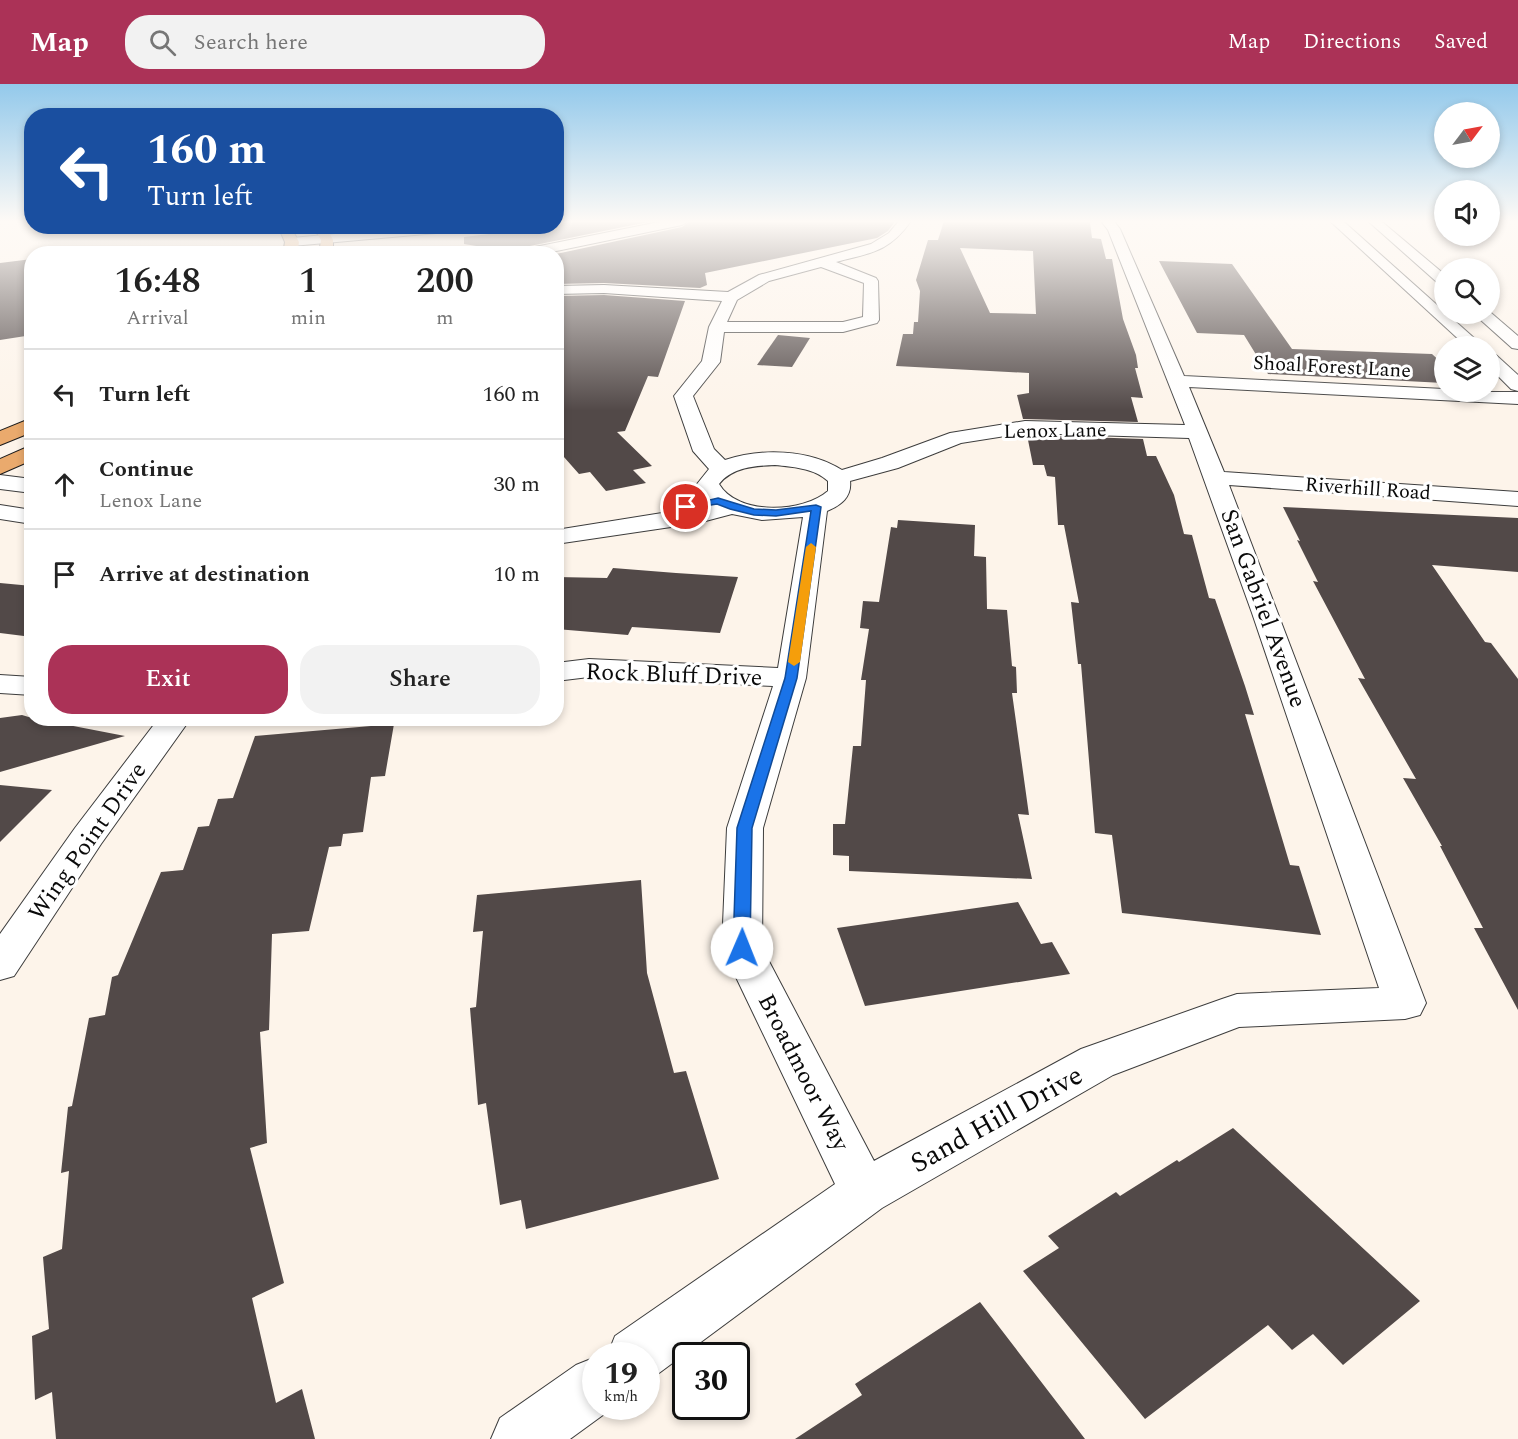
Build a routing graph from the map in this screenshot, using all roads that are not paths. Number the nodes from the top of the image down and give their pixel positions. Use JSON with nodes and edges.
{"nodes":[{"id":1,"x":753,"y":284,"type":"edge"},
{"id":2,"x":871,"y":284,"type":"edge"},
{"id":3,"x":1138,"y":284,"type":"edge"},
{"id":4,"x":1407,"y":284,"type":"edge"},
{"id":5,"x":564,"y":290,"type":"edge"},
{"id":6,"x":731,"y":297,"type":"junction"},
{"id":7,"x":1494,"y":324,"type":"edge"},
{"id":8,"x":717,"y":327,"type":"junction"},
{"id":9,"x":1464,"y":336,"type":"edge"},
{"id":10,"x":1518,"y":344,"type":"edge"},
{"id":11,"x":1500,"y":368,"type":"edge"},
{"id":12,"x":1179,"y":381,"type":"junction"},
{"id":13,"x":1518,"y":385,"type":"edge"},
{"id":14,"x":1518,"y":398,"type":"edge"},
{"id":15,"x":24,"y":428,"type":"edge"},
{"id":16,"x":1199,"y":432,"type":"junction"},
{"id":17,"x":0,"y":440,"type":"edge"},
{"id":18,"x":24,"y":455,"type":"edge"},
{"id":19,"x":0,"y":466,"type":"edge"},
{"id":20,"x":729,"y":466,"type":"junction"},
{"id":21,"x":833,"y":474,"type":"junction"},
{"id":22,"x":1217,"y":478,"type":"junction"},
{"id":23,"x":0,"y":482,"type":"edge"},
{"id":24,"x":24,"y":485,"type":"edge"},
{"id":25,"x":1518,"y":499,"type":"edge"},
{"id":26,"x":726,"y":504,"type":"junction"},
{"id":27,"x":816,"y":507,"type":"junction"},
{"id":28,"x":0,"y":512,"type":"edge"},
{"id":29,"x":24,"y":516,"type":"edge"},
{"id":30,"x":564,"y":521,"type":"edge"},
{"id":31,"x":564,"y":536,"type":"edge"},
{"id":32,"x":790,"y":538,"type":"junction"},
{"id":33,"x":564,"y":671,"type":"edge"},
{"id":34,"x":791,"y":678,"type":"junction"},
{"id":35,"x":0,"y":684,"type":"edge"},
{"id":36,"x":24,"y":686,"type":"edge"},
{"id":37,"x":170,"y":726,"type":"edge"},
{"id":38,"x":0,"y":965,"type":"edge"},
{"id":39,"x":1405,"y":1003,"type":"joint"},
{"id":40,"x":864,"y":1192,"type":"junction"},
{"id":41,"x":655,"y":1342,"type":"edge"},
{"id":42,"x":582,"y":1395,"type":"edge"},
{"id":43,"x":521,"y":1439,"type":"edge"}],
"edges":[{"from":1,"to":6,"type":"street"},
{"from":2,"to":8,"type":"street"},
{"from":3,"to":12,"type":"street","name":"San Gabriel Avenue"},
{"from":4,"to":9,"type":"street"},
{"from":5,"to":6,"type":"street"},
{"from":6,"to":8,"type":"street"},
{"from":7,"to":10,"type":"street"},
{"from":8,"to":20,"type":"street"},
{"from":11,"to":13,"type":"street"},
{"from":12,"to":14,"type":"street","name":"Shoal Forest Lane"},
{"from":12,"to":16,"type":"street","name":"San Gabriel Avenue"},
{"from":15,"to":17,"type":"main road"},
{"from":16,"to":21,"type":"street","name":"Lenox Lane"},
{"from":16,"to":22,"type":"street","name":"San Gabriel Avenue"},
{"from":18,"to":19,"type":"main road"},
{"from":20,"to":21,"type":"street"},
{"from":20,"to":26,"type":"street"},
{"from":21,"to":27,"type":"street"},
{"from":22,"to":25,"type":"street","name":"Riverhill Road"},
{"from":22,"to":39,"type":"street","name":"San Gabriel Avenue"},
{"from":23,"to":24,"type":"street"},
{"from":26,"to":30,"type":"street"},
{"from":26,"to":31,"type":"street"},
{"from":26,"to":32,"type":"street"},
{"from":27,"to":32,"type":"street","name":"Broadmoor Way"},
{"from":27,"to":32,"type":"street"},
{"from":28,"to":29,"type":"street"},
{"from":32,"to":34,"type":"street","name":"Broadmoor Way"},
{"from":33,"to":34,"type":"street","name":"Rock Bluff Drive"},
{"from":34,"to":40,"type":"street","name":"Broadmoor Way"},
{"from":35,"to":36,"type":"street"},
{"from":37,"to":38,"type":"street","name":"Wing Point Drive"},
{"from":39,"to":40,"type":"street","name":"Sand Hill Drive"},
{"from":40,"to":41,"type":"street","name":"Sand Hill Drive"},
{"from":42,"to":43,"type":"street"}]}
